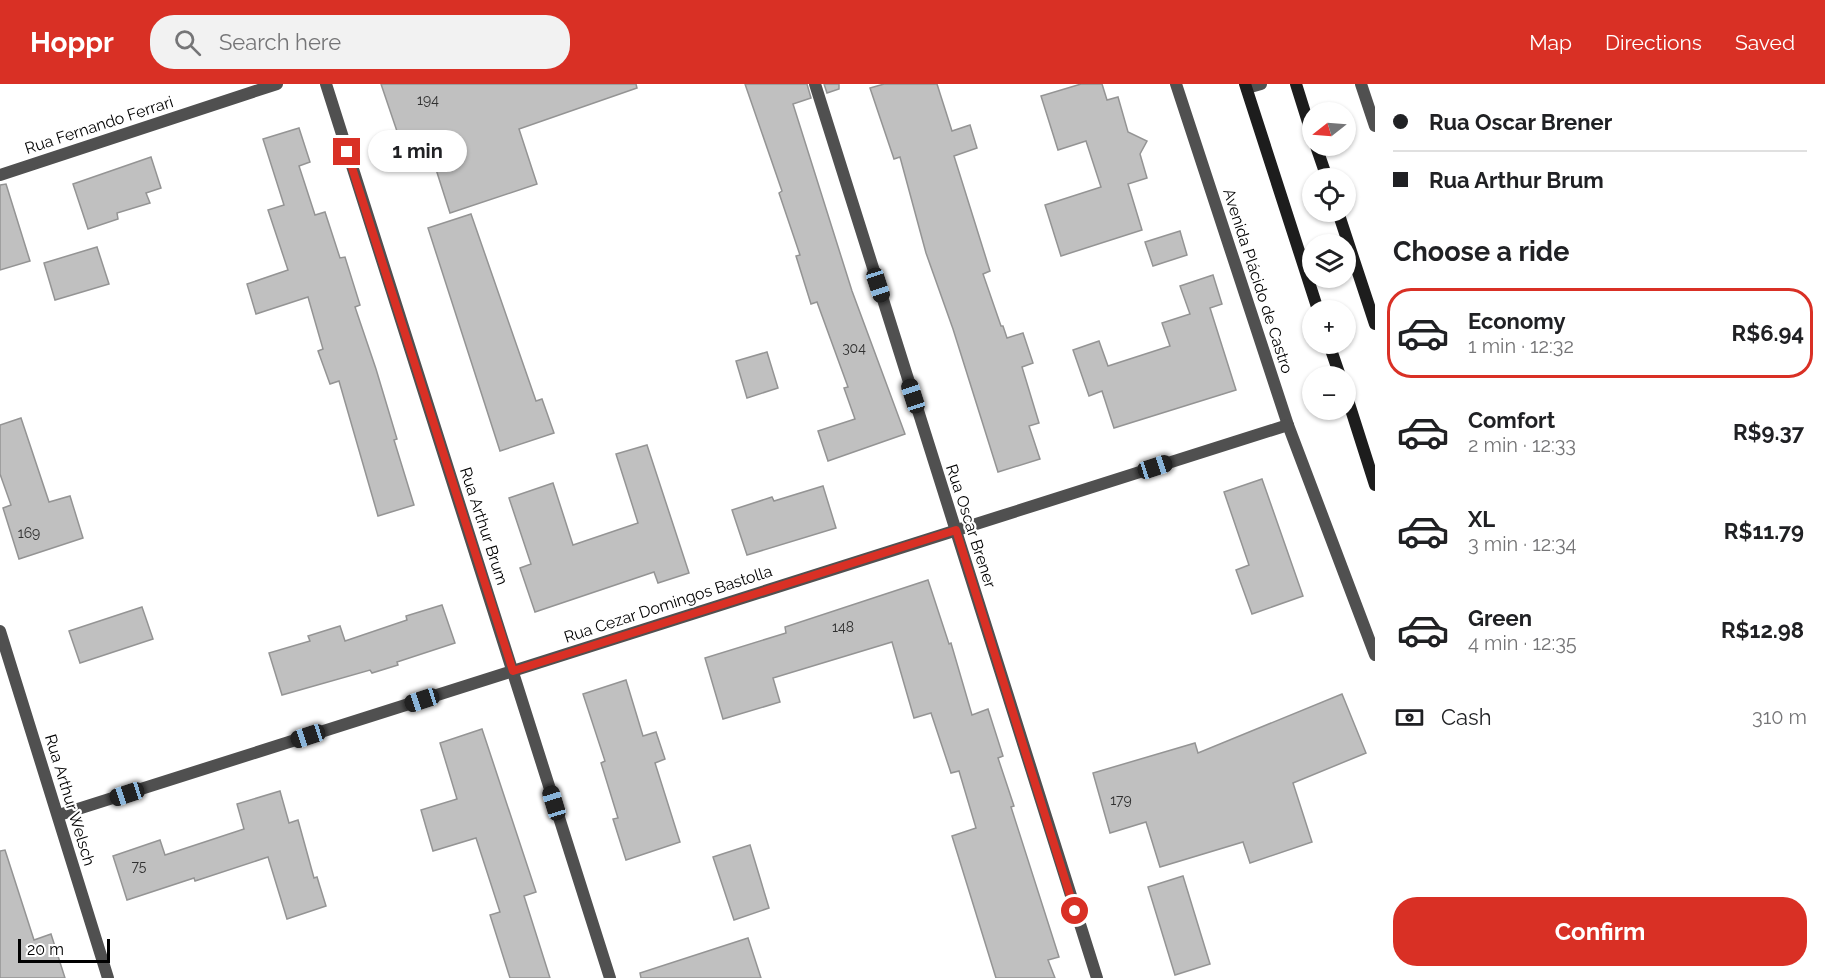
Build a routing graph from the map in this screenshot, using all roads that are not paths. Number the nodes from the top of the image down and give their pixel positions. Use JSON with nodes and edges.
{"nodes":[{"id":1,"x":277,"y":84,"type":"edge"},
{"id":2,"x":326,"y":84,"type":"edge"},
{"id":3,"x":815,"y":84,"type":"edge"},
{"id":4,"x":1176,"y":84,"type":"edge"},
{"id":5,"x":1261,"y":84,"type":"edge"},
{"id":6,"x":1296,"y":84,"type":"edge"},
{"id":7,"x":1361,"y":84,"type":"edge"},
{"id":8,"x":1246,"y":86,"type":"edge"},
{"id":9,"x":1302,"y":103,"type":"edge"},
{"id":10,"x":1375,"y":126,"type":"edge"},
{"id":11,"x":0,"y":174,"type":"edge"},
{"id":12,"x":1341,"y":222,"type":"edge"},
{"id":13,"x":1315,"y":300,"type":"edge"},
{"id":14,"x":1375,"y":324,"type":"edge"},
{"id":15,"x":1354,"y":420,"type":"edge"},
{"id":16,"x":1288,"y":425,"type":"junction"},
{"id":17,"x":1375,"y":485,"type":"edge"},
{"id":18,"x":956,"y":530,"type":"junction"},
{"id":19,"x":0,"y":632,"type":"edge"},
{"id":20,"x":1375,"y":655,"type":"edge"},
{"id":21,"x":513,"y":671,"type":"junction"},
{"id":22,"x":58,"y":815,"type":"junction"},
{"id":23,"x":108,"y":978,"type":"edge"},
{"id":24,"x":610,"y":978,"type":"edge"},
{"id":25,"x":1096,"y":978,"type":"edge"}],
"edges":[{"from":1,"to":11,"type":"street","name":"Rua Fernando Ferrari"},
{"from":2,"to":21,"type":"street","name":"Rua Arthur Brum"},
{"from":3,"to":18,"type":"street","name":"Rua Oscar Brener"},
{"from":4,"to":16,"type":"street","name":"Avenida Plácido de Castro"},
{"from":5,"to":8,"type":"street"},
{"from":6,"to":9,"type":"main road"},
{"from":7,"to":10,"type":"street"},
{"from":8,"to":13,"type":"main road"},
{"from":12,"to":14,"type":"main road"},
{"from":15,"to":17,"type":"main road"},
{"from":16,"to":18,"type":"street","name":"Rua Cezar Domingos Bastolla"},
{"from":16,"to":20,"type":"street","name":"Avenida Plácido de Castro"},
{"from":18,"to":21,"type":"street","name":"Rua Cezar Domingos Bastolla"},
{"from":18,"to":25,"type":"street","name":"Rua Oscar Brener"},
{"from":19,"to":22,"type":"street","name":"Rua Arthur Welsch"},
{"from":21,"to":22,"type":"street","name":"Rua Cezar Domingos Bastolla"},
{"from":21,"to":24,"type":"street","name":"Rua Arthur Brum"},
{"from":22,"to":23,"type":"street","name":"Rua Arthur Welsch"}]}
